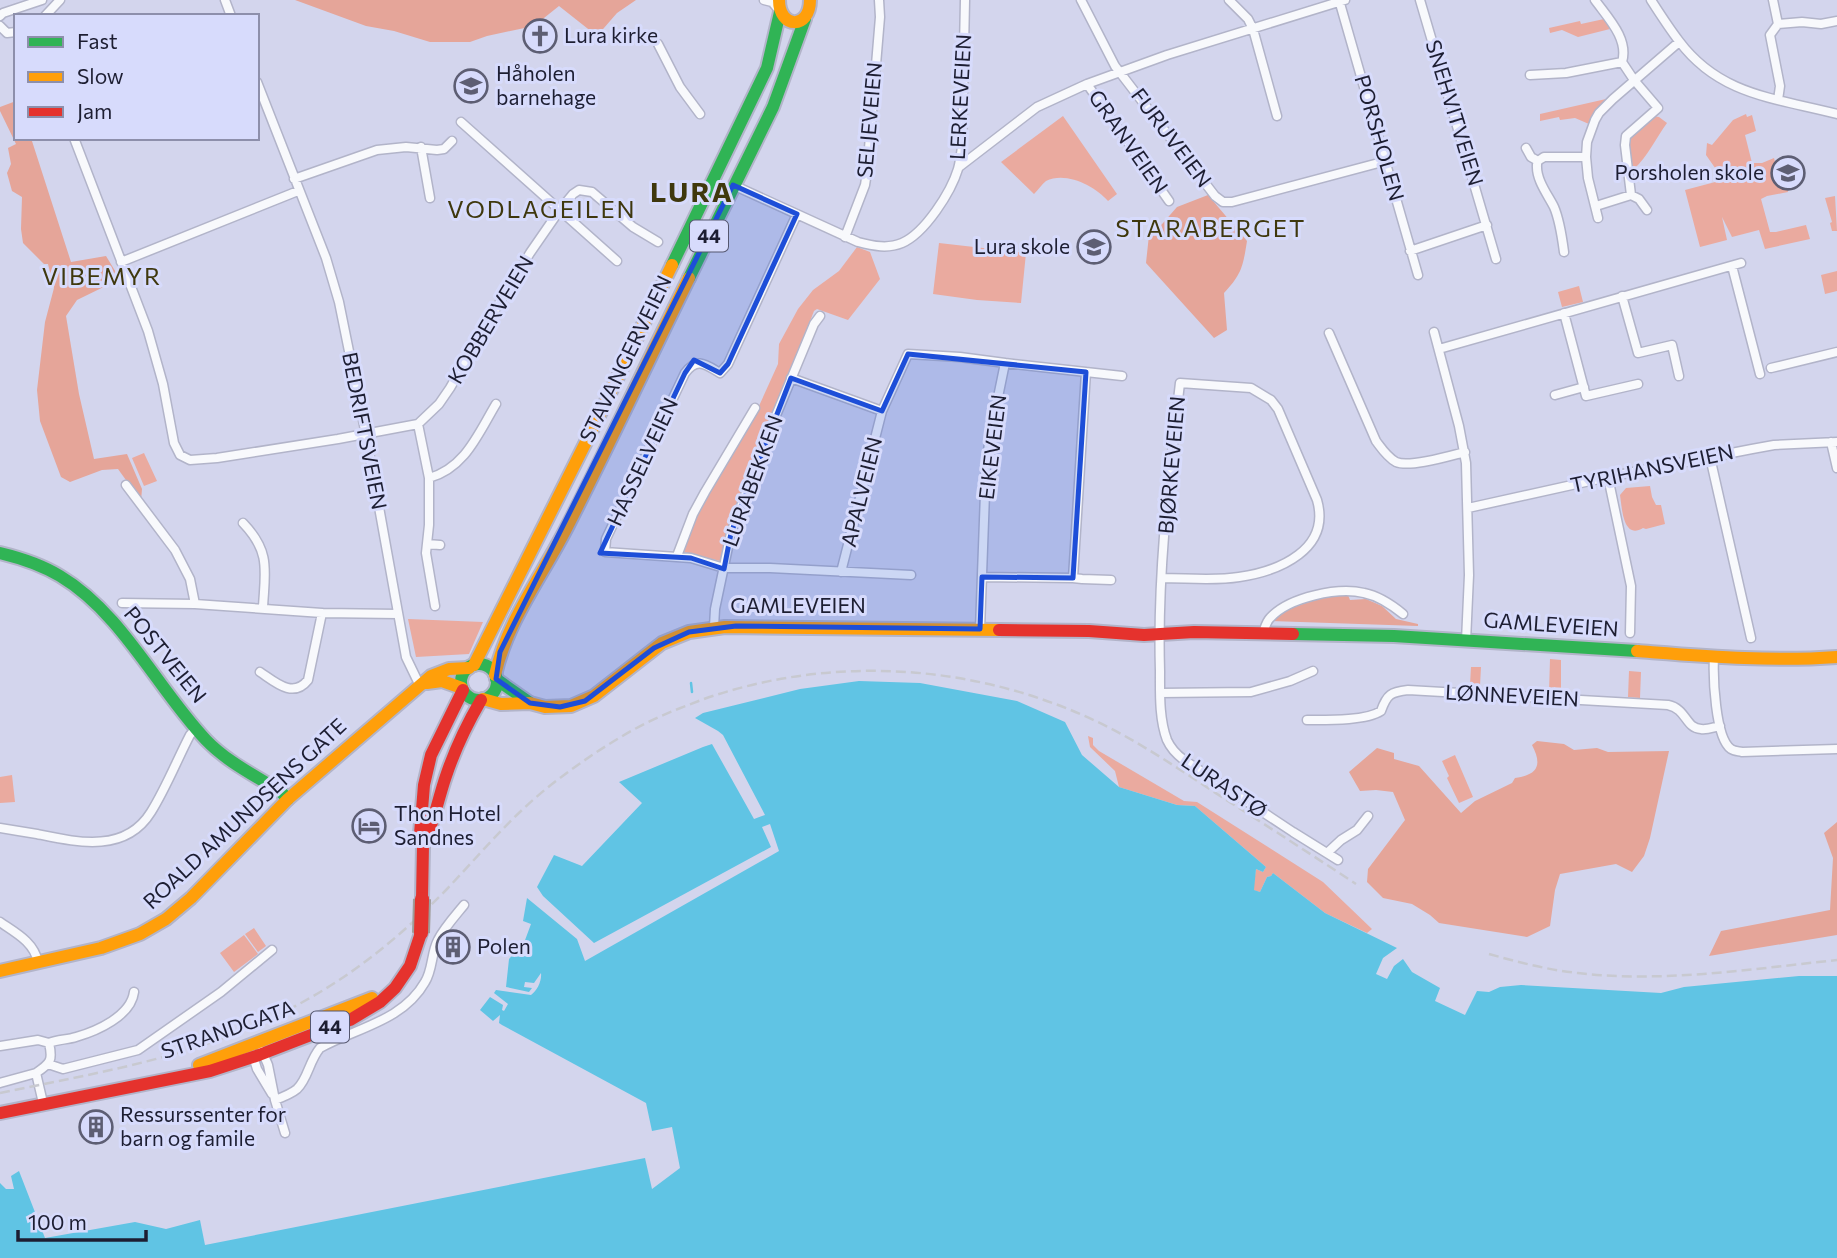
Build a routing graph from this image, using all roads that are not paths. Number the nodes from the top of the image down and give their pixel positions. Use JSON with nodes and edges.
{"nodes":[{"id":1,"x":42,"y":0,"type":"edge"},
{"id":2,"x":60,"y":0,"type":"edge"},
{"id":3,"x":764,"y":0,"type":"edge"},
{"id":4,"x":810,"y":0,"type":"edge"},
{"id":5,"x":879,"y":0,"type":"edge"},
{"id":6,"x":965,"y":0,"type":"edge"},
{"id":7,"x":1081,"y":0,"type":"edge"},
{"id":8,"x":1229,"y":0,"type":"edge"},
{"id":9,"x":1420,"y":0,"type":"edge"},
{"id":10,"x":1595,"y":0,"type":"edge"},
{"id":11,"x":1651,"y":0,"type":"edge"},
{"id":12,"x":1773,"y":0,"type":"edge"},
{"id":13,"x":1341,"y":1,"type":"edge"},
{"id":14,"x":779,"y":7,"type":"edge"},
{"id":15,"x":46,"y":14,"type":"edge"},
{"id":16,"x":0,"y":16,"type":"edge"},
{"id":17,"x":805,"y":19,"type":"junction"},
{"id":18,"x":1837,"y":22,"type":"edge"},
{"id":19,"x":1778,"y":24,"type":"junction"},
{"id":20,"x":1253,"y":29,"type":"junction"},
{"id":21,"x":1679,"y":42,"type":"junction"},
{"id":22,"x":658,"y":44,"type":"dead end"},
{"id":23,"x":1622,"y":62,"type":"junction"},
{"id":24,"x":1120,"y":71,"type":"junction"},
{"id":25,"x":1530,"y":75,"type":"dead end"},
{"id":26,"x":1634,"y":80,"type":"junction"},
{"id":27,"x":1087,"y":84,"type":"junction"},
{"id":28,"x":259,"y":87,"type":"edge"},
{"id":29,"x":1778,"y":100,"type":"junction"},
{"id":30,"x":700,"y":114,"type":"dead end"},
{"id":31,"x":1837,"y":114,"type":"edge"},
{"id":32,"x":1277,"y":116,"type":"dead end"},
{"id":33,"x":461,"y":122,"type":"dead end"},
{"id":34,"x":75,"y":140,"type":"edge"},
{"id":35,"x":452,"y":141,"type":"dead end"},
{"id":36,"x":421,"y":148,"type":"junction"},
{"id":37,"x":1526,"y":148,"type":"dead end"},
{"id":38,"x":1586,"y":157,"type":"junction"},
{"id":39,"x":1386,"y":161,"type":"junction"},
{"id":40,"x":1538,"y":161,"type":"junction"},
{"id":41,"x":959,"y":167,"type":"junction"},
{"id":42,"x":294,"y":179,"type":"junction"},
{"id":43,"x":733,"y":185,"type":"junction"},
{"id":44,"x":298,"y":191,"type":"junction"},
{"id":45,"x":1631,"y":195,"type":"junction"},
{"id":46,"x":430,"y":198,"type":"dead end"},
{"id":47,"x":1169,"y":201,"type":"dead end"},
{"id":48,"x":1596,"y":206,"type":"junction"},
{"id":49,"x":559,"y":211,"type":"junction"},
{"id":50,"x":1647,"y":211,"type":"dead end"},
{"id":51,"x":797,"y":214,"type":"junction"},
{"id":52,"x":1598,"y":218,"type":"dead end"},
{"id":53,"x":1487,"y":225,"type":"junction"},
{"id":54,"x":845,"y":237,"type":"junction"},
{"id":55,"x":658,"y":243,"type":"dead end"},
{"id":56,"x":1410,"y":251,"type":"junction"},
{"id":57,"x":1564,"y":252,"type":"dead end"},
{"id":58,"x":1496,"y":259,"type":"dead end"},
{"id":59,"x":617,"y":261,"type":"dead end"},
{"id":60,"x":121,"y":262,"type":"junction"},
{"id":61,"x":1418,"y":275,"type":"dead end"},
{"id":62,"x":1622,"y":296,"type":"junction"},
{"id":63,"x":1564,"y":313,"type":"junction"},
{"id":64,"x":820,"y":316,"type":"dead end"},
{"id":65,"x":1329,"y":332,"type":"dead end"},
{"id":66,"x":1434,"y":332,"type":"dead end"},
{"id":67,"x":1439,"y":349,"type":"junction"},
{"id":68,"x":1837,"y":352,"type":"edge"},
{"id":69,"x":1004,"y":363,"type":"junction"},
{"id":70,"x":1771,"y":368,"type":"dead end"},
{"id":71,"x":1086,"y":372,"type":"junction"},
{"id":72,"x":1760,"y":374,"type":"dead end"},
{"id":73,"x":1122,"y":376,"type":"dead end"},
{"id":74,"x":1679,"y":376,"type":"dead end"},
{"id":75,"x":791,"y":378,"type":"junction"},
{"id":76,"x":1638,"y":384,"type":"dead end"},
{"id":77,"x":1584,"y":387,"type":"junction"},
{"id":78,"x":1555,"y":395,"type":"dead end"},
{"id":79,"x":496,"y":404,"type":"dead end"},
{"id":80,"x":755,"y":408,"type":"dead end"},
{"id":81,"x":883,"y":411,"type":"junction"},
{"id":82,"x":418,"y":424,"type":"junction"},
{"id":83,"x":366,"y":435,"type":"junction"},
{"id":84,"x":1834,"y":442,"type":"edge"},
{"id":85,"x":1465,"y":453,"type":"junction"},
{"id":86,"x":1710,"y":457,"type":"junction"},
{"id":87,"x":1837,"y":468,"type":"edge"},
{"id":88,"x":1608,"y":477,"type":"junction"},
{"id":89,"x":429,"y":478,"type":"junction"},
{"id":90,"x":126,"y":485,"type":"dead end"},
{"id":91,"x":1468,"y":508,"type":"junction"},
{"id":92,"x":243,"y":523,"type":"dead end"},
{"id":93,"x":427,"y":544,"type":"junction"},
{"id":94,"x":440,"y":545,"type":"dead end"},
{"id":95,"x":0,"y":553,"type":"edge"},
{"id":96,"x":677,"y":556,"type":"junction"},
{"id":97,"x":724,"y":568,"type":"junction"},
{"id":98,"x":841,"y":572,"type":"junction"},
{"id":99,"x":911,"y":575,"type":"dead end"},
{"id":100,"x":982,"y":577,"type":"junction"},
{"id":101,"x":1073,"y":578,"type":"junction"},
{"id":102,"x":1162,"y":578,"type":"junction"},
{"id":103,"x":1111,"y":579,"type":"dead end"},
{"id":104,"x":122,"y":603,"type":"dead end"},
{"id":105,"x":195,"y":604,"type":"junction"},
{"id":106,"x":435,"y":606,"type":"dead end"},
{"id":107,"x":263,"y":607,"type":"junction"},
{"id":108,"x":322,"y":613,"type":"junction"},
{"id":109,"x":398,"y":614,"type":"junction"},
{"id":110,"x":1403,"y":614,"type":"dead end"},
{"id":111,"x":714,"y":627,"type":"junction"},
{"id":112,"x":980,"y":629,"type":"junction"},
{"id":113,"x":1160,"y":632,"type":"junction"},
{"id":114,"x":1263,"y":633,"type":"junction"},
{"id":115,"x":1630,"y":633,"type":"dead end"},
{"id":116,"x":1751,"y":638,"type":"dead end"},
{"id":117,"x":1466,"y":641,"type":"junction"},
{"id":118,"x":1714,"y":657,"type":"junction"},
{"id":119,"x":1837,"y":657,"type":"edge"},
{"id":120,"x":471,"y":666,"type":"junction"},
{"id":121,"x":1313,"y":671,"type":"dead end"},
{"id":122,"x":260,"y":672,"type":"dead end"},
{"id":123,"x":496,"y":677,"type":"junction"},
{"id":124,"x":421,"y":685,"type":"junction"},
{"id":125,"x":463,"y":689,"type":"junction"},
{"id":126,"x":1160,"y":692,"type":"junction"},
{"id":127,"x":482,"y":699,"type":"junction"},
{"id":128,"x":530,"y":703,"type":"junction"},
{"id":129,"x":1307,"y":720,"type":"dead end"},
{"id":130,"x":1720,"y":726,"type":"junction"},
{"id":131,"x":196,"y":728,"type":"junction"},
{"id":132,"x":1837,"y":749,"type":"edge"},
{"id":133,"x":288,"y":799,"type":"junction"},
{"id":134,"x":1368,"y":816,"type":"dead end"},
{"id":135,"x":0,"y":828,"type":"edge"},
{"id":136,"x":423,"y":845,"type":"junction"},
{"id":137,"x":1327,"y":853,"type":"junction"},
{"id":138,"x":1338,"y":860,"type":"dead end"},
{"id":139,"x":464,"y":905,"type":"dead end"},
{"id":140,"x":0,"y":922,"type":"edge"},
{"id":141,"x":421,"y":933,"type":"joint"},
{"id":142,"x":272,"y":950,"type":"dead end"},
{"id":143,"x":38,"y":962,"type":"junction"},
{"id":144,"x":0,"y":971,"type":"edge"},
{"id":145,"x":134,"y":992,"type":"dead end"},
{"id":146,"x":49,"y":1043,"type":"junction"},
{"id":147,"x":0,"y":1046,"type":"edge"},
{"id":148,"x":257,"y":1052,"type":"junction"},
{"id":149,"x":48,"y":1064,"type":"junction"},
{"id":150,"x":36,"y":1073,"type":"junction"},
{"id":151,"x":0,"y":1083,"type":"edge"},
{"id":152,"x":275,"y":1100,"type":"junction"},
{"id":153,"x":43,"y":1103,"type":"junction"},
{"id":154,"x":0,"y":1113,"type":"edge"},
{"id":155,"x":285,"y":1133,"type":"dead end"}],
"edges":[{"from":1,"to":16,"type":"street"},
{"from":2,"to":15,"type":"street"},
{"from":3,"to":14,"type":"street"},
{"from":4,"to":17,"type":"main road","name":"STAVANGERVEIEN"},
{"from":5,"to":54,"type":"street","name":"SELJEVEIEN"},
{"from":6,"to":41,"type":"street","name":"LERKEVEIEN"},
{"from":7,"to":24,"type":"street","name":"FURUVEIEN"},
{"from":8,"to":20,"type":"street"},
{"from":9,"to":53,"type":"street","name":"SNEHVITVEIEN"},
{"from":10,"to":23,"type":"street"},
{"from":11,"to":21,"type":"street"},
{"from":12,"to":19,"type":"street"},
{"from":13,"to":20,"type":"street","name":"GRANVEIEN"},
{"from":13,"to":39,"type":"street","name":"PORSHOLEN"},
{"from":14,"to":17,"type":"main road"},
{"from":14,"to":120,"type":"main road","name":"STAVANGERVEIEN","number":"44"},
{"from":17,"to":43,"type":"main road","name":"STAVANGERVEIEN","number":"44"},
{"from":18,"to":19,"type":"street"},
{"from":19,"to":29,"type":"street"},
{"from":20,"to":24,"type":"street","name":"GRANVEIEN"},
{"from":20,"to":32,"type":"street"},
{"from":21,"to":26,"type":"street"},
{"from":21,"to":29,"type":"street"},
{"from":22,"to":30,"type":"street"},
{"from":23,"to":25,"type":"street"},
{"from":23,"to":26,"type":"street"},
{"from":24,"to":27,"type":"street","name":"GRANVEIEN"},
{"from":24,"to":39,"type":"street","name":"FURUVEIEN"},
{"from":26,"to":38,"type":"street"},
{"from":26,"to":45,"type":"street"},
{"from":27,"to":41,"type":"street","name":"GRANVEIEN"},
{"from":27,"to":47,"type":"street","name":"GRANVEIEN"},
{"from":28,"to":42,"type":"street","name":"BEDRIFTSVEIEN"},
{"from":29,"to":31,"type":"street"},
{"from":33,"to":49,"type":"street"},
{"from":34,"to":60,"type":"street"},
{"from":35,"to":36,"type":"street"},
{"from":36,"to":42,"type":"street"},
{"from":36,"to":46,"type":"street"},
{"from":37,"to":40,"type":"street"},
{"from":38,"to":40,"type":"street"},
{"from":38,"to":48,"type":"street"},
{"from":39,"to":56,"type":"street","name":"PORSHOLEN"},
{"from":40,"to":57,"type":"street"},
{"from":41,"to":54,"type":"street","name":"LERKEVEIEN"},
{"from":42,"to":44,"type":"street","name":"BEDRIFTSVEIEN"},
{"from":43,"to":51,"type":"street","name":"LERKEVEIEN"},
{"from":43,"to":123,"type":"main road","name":"STAVANGERVEIEN","number":"44"},
{"from":44,"to":60,"type":"street"},
{"from":44,"to":83,"type":"street","name":"BEDRIFTSVEIEN"},
{"from":45,"to":48,"type":"street"},
{"from":45,"to":50,"type":"street"},
{"from":48,"to":52,"type":"street"},
{"from":49,"to":55,"type":"street","name":"KOBBERVEIEN"},
{"from":49,"to":59,"type":"street"},
{"from":49,"to":82,"type":"street","name":"KOBBERVEIEN"},
{"from":51,"to":54,"type":"street","name":"LERKEVEIEN"},
{"from":51,"to":96,"type":"street","name":"HASSELVEIEN"},
{"from":53,"to":56,"type":"street"},
{"from":53,"to":58,"type":"street","name":"SNEHVITVEIEN"},
{"from":56,"to":61,"type":"street","name":"PORSHOLEN"},
{"from":60,"to":83,"type":"street"},
{"from":62,"to":63,"type":"street"},
{"from":62,"to":72,"type":"street"},
{"from":62,"to":74,"type":"street"},
{"from":63,"to":67,"type":"street"},
{"from":63,"to":77,"type":"street"},
{"from":64,"to":75,"type":"street","name":"LURABEKKEN"},
{"from":65,"to":85,"type":"street"},
{"from":66,"to":67,"type":"street"},
{"from":67,"to":85,"type":"street"},
{"from":68,"to":70,"type":"street"},
{"from":69,"to":71,"type":"street"},
{"from":69,"to":81,"type":"street","name":"APALVEIEN"},
{"from":69,"to":100,"type":"street","name":"EIKEVEIEN"},
{"from":71,"to":73,"type":"street"},
{"from":71,"to":101,"type":"street"},
{"from":75,"to":81,"type":"street","name":"APALVEIEN"},
{"from":75,"to":97,"type":"street","name":"LURABEKKEN"},
{"from":76,"to":77,"type":"street"},
{"from":77,"to":78,"type":"street"},
{"from":79,"to":89,"type":"street"},
{"from":80,"to":96,"type":"street"},
{"from":81,"to":98,"type":"street","name":"APALVEIEN"},
{"from":82,"to":83,"type":"street"},
{"from":82,"to":89,"type":"street"},
{"from":83,"to":109,"type":"street","name":"BEDRIFTSVEIEN"},
{"from":84,"to":86,"type":"street","name":"TYRIHANSVEIEN"},
{"from":84,"to":87,"type":"street"},
{"from":85,"to":91,"type":"street"},
{"from":86,"to":88,"type":"street","name":"TYRIHANSVEIEN"},
{"from":86,"to":116,"type":"street"},
{"from":88,"to":91,"type":"street","name":"TYRIHANSVEIEN"},
{"from":88,"to":115,"type":"street"},
{"from":89,"to":93,"type":"street"},
{"from":90,"to":105,"type":"street"},
{"from":91,"to":117,"type":"street"},
{"from":92,"to":107,"type":"street"},
{"from":93,"to":94,"type":"street"},
{"from":93,"to":106,"type":"street"},
{"from":95,"to":131,"type":"main road","name":"POSTVEIEN"},
{"from":96,"to":97,"type":"street","name":"HASSELVEIEN"},
{"from":97,"to":98,"type":"street","name":"APALVEIEN"},
{"from":97,"to":111,"type":"street","name":"LURABEKKEN"},
{"from":98,"to":99,"type":"street","name":"APALVEIEN"},
{"from":100,"to":101,"type":"street"},
{"from":100,"to":112,"type":"street","name":"EIKEVEIEN"},
{"from":101,"to":103,"type":"street"},
{"from":102,"to":102,"type":"street","name":"BJØRKEVEIEN"},
{"from":102,"to":113,"type":"street","name":"BJØRKEVEIEN"},
{"from":104,"to":105,"type":"street"},
{"from":105,"to":107,"type":"street"},
{"from":107,"to":108,"type":"street"},
{"from":108,"to":109,"type":"street"},
{"from":108,"to":122,"type":"street"},
{"from":109,"to":124,"type":"street","name":"BEDRIFTSVEIEN"},
{"from":110,"to":114,"type":"street"},
{"from":111,"to":112,"type":"main road","name":"GAMLEVEIEN"},
{"from":111,"to":128,"type":"main road","name":"GAMLEVEIEN"},
{"from":112,"to":113,"type":"main road","name":"GAMLEVEIEN"},
{"from":113,"to":114,"type":"main road","name":"GAMLEVEIEN"},
{"from":113,"to":126,"type":"street","name":"LURASTØ"},
{"from":114,"to":117,"type":"main road","name":"GAMLEVEIEN"},
{"from":117,"to":118,"type":"main road","name":"GAMLEVEIEN"},
{"from":118,"to":119,"type":"main road","name":"GAMLEVEIEN"},
{"from":118,"to":130,"type":"street"},
{"from":120,"to":123,"type":"main road"},
{"from":120,"to":124,"type":"main road","name":"ROALD AMUNDSENS GATE"},
{"from":120,"to":125,"type":"main road","name":"STAVANGERVEIEN","number":"44"},
{"from":121,"to":126,"type":"street"},
{"from":123,"to":127,"type":"main road","name":"STAVANGERVEIEN","number":"44"},
{"from":123,"to":128,"type":"main road","name":"GAMLEVEIEN"},
{"from":124,"to":125,"type":"main road"},
{"from":124,"to":133,"type":"main road","name":"ROALD AMUNDSENS GATE"},
{"from":125,"to":127,"type":"main road"},
{"from":125,"to":136,"type":"main road","name":"STAVANGERVEIEN","number":"44"},
{"from":126,"to":137,"type":"street","name":"LURASTØ"},
{"from":127,"to":128,"type":"main road","name":"GAMLEVEIEN"},
{"from":127,"to":136,"type":"main road","name":"STAVANGERVEIEN","number":"44"},
{"from":129,"to":130,"type":"street","name":"LØNNEVEIEN"},
{"from":130,"to":132,"type":"street"},
{"from":131,"to":133,"type":"main road","name":"POSTVEIEN"},
{"from":131,"to":135,"type":"street"},
{"from":133,"to":143,"type":"main road","name":"ROALD AMUNDSENS GATE"},
{"from":134,"to":137,"type":"street"},
{"from":136,"to":141,"type":"main road","name":"STAVANGERVEIEN","number":"44","bridge":true},
{"from":137,"to":138,"type":"street","name":"LURASTØ"},
{"from":139,"to":152,"type":"street"},
{"from":140,"to":143,"type":"street"},
{"from":141,"to":148,"type":"main road","name":"STRANDGATA","number":"44"},
{"from":142,"to":149,"type":"street"},
{"from":143,"to":144,"type":"main road","name":"ROALD AMUNDSENS GATE"},
{"from":145,"to":146,"type":"street"},
{"from":146,"to":147,"type":"street"},
{"from":146,"to":149,"type":"street"},
{"from":148,"to":152,"type":"street"},
{"from":148,"to":153,"type":"main road","name":"STRANDGATA","number":"44"},
{"from":149,"to":150,"type":"street"},
{"from":150,"to":151,"type":"street"},
{"from":150,"to":153,"type":"street"},
{"from":152,"to":155,"type":"street"},
{"from":153,"to":154,"type":"main road","name":"STRANDGATA","number":"44"}]}
